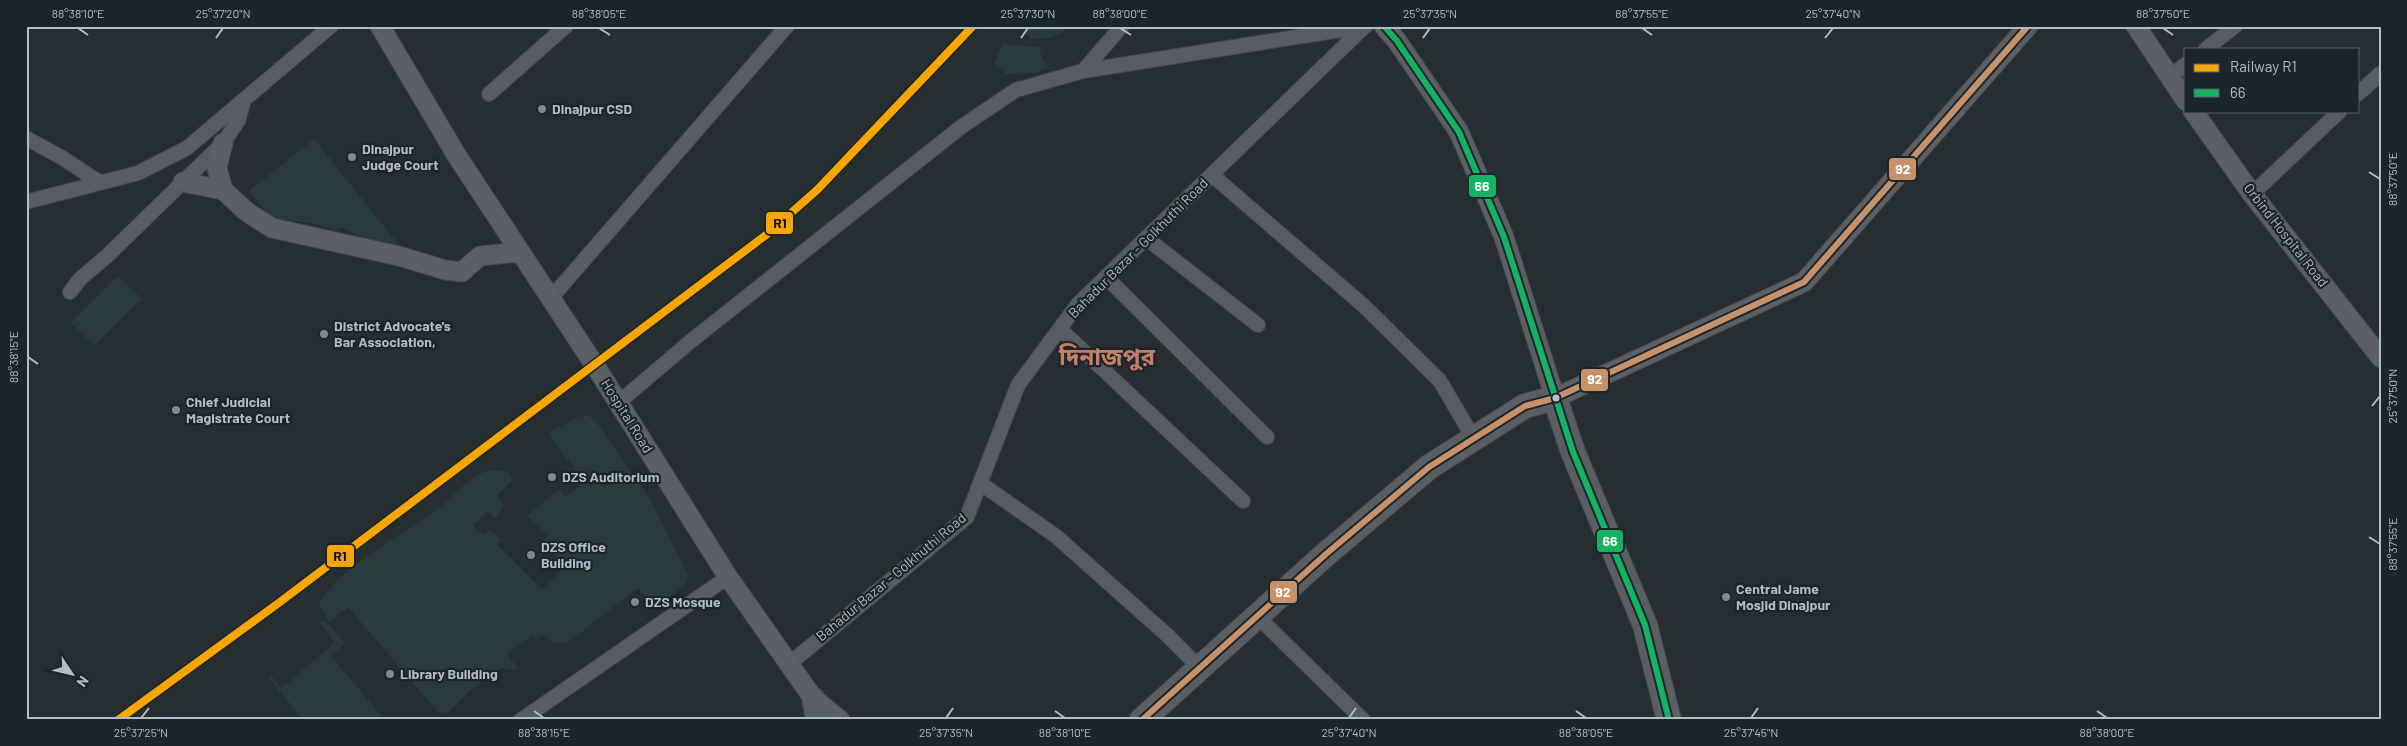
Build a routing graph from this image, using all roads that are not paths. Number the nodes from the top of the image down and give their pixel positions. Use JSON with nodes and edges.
{"nodes":[{"id":1,"x":331,"y":26,"type":"edge"},
{"id":2,"x":380,"y":26,"type":"edge"},
{"id":3,"x":566,"y":26,"type":"edge"},
{"id":4,"x":787,"y":26,"type":"edge"},
{"id":5,"x":1122,"y":26,"type":"edge"},
{"id":6,"x":1366,"y":26,"type":"edge"},
{"id":7,"x":1384,"y":26,"type":"edge"},
{"id":8,"x":2028,"y":26,"type":"edge"},
{"id":9,"x":2136,"y":26,"type":"edge"},
{"id":10,"x":2235,"y":26,"type":"edge"},
{"id":11,"x":2207,"y":48,"type":"edge"},
{"id":12,"x":2184,"y":66,"type":"edge"},
{"id":13,"x":1083,"y":71,"type":"junction"},
{"id":14,"x":2381,"y":73,"type":"edge"},
{"id":15,"x":2169,"y":77,"type":"junction"},
{"id":16,"x":2360,"y":92,"type":"edge"},
{"id":17,"x":489,"y":94,"type":"dead end"},
{"id":18,"x":2184,"y":98,"type":"edge"},
{"id":19,"x":244,"y":100,"type":"junction"},
{"id":20,"x":2194,"y":112,"type":"edge"},
{"id":21,"x":2339,"y":112,"type":"edge"},
{"id":22,"x":26,"y":138,"type":"edge"},
{"id":23,"x":223,"y":144,"type":"junction"},
{"id":24,"x":1212,"y":174,"type":"junction"},
{"id":25,"x":99,"y":182,"type":"junction"},
{"id":26,"x":183,"y":182,"type":"junction"},
{"id":27,"x":223,"y":190,"type":"junction"},
{"id":28,"x":2252,"y":194,"type":"junction"},
{"id":29,"x":26,"y":202,"type":"edge"},
{"id":30,"x":1146,"y":238,"type":"junction"},
{"id":31,"x":520,"y":252,"type":"junction"},
{"id":32,"x":1106,"y":276,"type":"junction"},
{"id":33,"x":70,"y":292,"type":"dead end"},
{"id":34,"x":551,"y":298,"type":"junction"},
{"id":35,"x":1258,"y":325,"type":"dead end"},
{"id":36,"x":1060,"y":329,"type":"junction"},
{"id":37,"x":2376,"y":339,"type":"edge"},
{"id":38,"x":2381,"y":358,"type":"edge"},
{"id":39,"x":1556,"y":398,"type":"junction"},
{"id":40,"x":618,"y":403,"type":"junction"},
{"id":41,"x":1267,"y":437,"type":"dead end"},
{"id":42,"x":1474,"y":439,"type":"junction"},
{"id":43,"x":980,"y":483,"type":"junction"},
{"id":44,"x":1243,"y":501,"type":"dead end"},
{"id":45,"x":728,"y":577,"type":"junction"},
{"id":46,"x":1257,"y":616,"type":"junction"},
{"id":47,"x":789,"y":664,"type":"junction"},
{"id":48,"x":1200,"y":668,"type":"junction"},
{"id":49,"x":813,"y":698,"type":"junction"},
{"id":50,"x":521,"y":720,"type":"edge"},
{"id":51,"x":816,"y":720,"type":"edge"},
{"id":52,"x":840,"y":720,"type":"edge"},
{"id":53,"x":1142,"y":720,"type":"edge"},
{"id":54,"x":1364,"y":720,"type":"edge"},
{"id":55,"x":1669,"y":720,"type":"edge"}],
"edges":[{"from":1,"to":19,"type":"street"},
{"from":2,"to":31,"type":"main road","name":"Hospital Road"},
{"from":3,"to":17,"type":"street"},
{"from":4,"to":34,"type":"street"},
{"from":5,"to":13,"type":"street"},
{"from":6,"to":13,"type":"street"},
{"from":6,"to":24,"type":"street","name":"Bahadur Bazar - Golkhuthi Road"},
{"from":7,"to":39,"type":"main road"},
{"from":8,"to":39,"type":"main road"},
{"from":9,"to":15,"type":"main road"},
{"from":10,"to":11,"type":"street"},
{"from":12,"to":15,"type":"street"},
{"from":13,"to":40,"type":"street"},
{"from":14,"to":16,"type":"street"},
{"from":15,"to":18,"type":"main road"},
{"from":19,"to":23,"type":"street"},
{"from":19,"to":25,"type":"street"},
{"from":20,"to":28,"type":"main road","name":"Orbind Hospital Road"},
{"from":21,"to":28,"type":"street"},
{"from":22,"to":25,"type":"street"},
{"from":23,"to":26,"type":"street"},
{"from":23,"to":27,"type":"main road"},
{"from":24,"to":30,"type":"street","name":"Bahadur Bazar - Golkhuthi Road"},
{"from":24,"to":42,"type":"street","name":"Bahadur Bazar - Golkhuthi Road"},
{"from":25,"to":29,"type":"street"},
{"from":26,"to":27,"type":"main road"},
{"from":26,"to":33,"type":"street"},
{"from":27,"to":31,"type":"main road"},
{"from":28,"to":37,"type":"main road","name":"Orbind Hospital Road"},
{"from":30,"to":32,"type":"street","name":"Bahadur Bazar - Golkhuthi Road"},
{"from":30,"to":35,"type":"street"},
{"from":31,"to":34,"type":"main road","name":"Hospital Road"},
{"from":32,"to":36,"type":"street","name":"Bahadur Bazar - Golkhuthi Road"},
{"from":32,"to":41,"type":"street"},
{"from":34,"to":40,"type":"main road","name":"Hospital Road"},
{"from":36,"to":43,"type":"street","name":"Bahadur Bazar - Golkhuthi Road"},
{"from":36,"to":44,"type":"street"},
{"from":37,"to":38,"type":"main road","name":"Orbind Hospital Road"},
{"from":39,"to":42,"type":"highway"},
{"from":39,"to":55,"type":"highway"},
{"from":40,"to":45,"type":"main road","name":"Hospital Road"},
{"from":42,"to":46,"type":"highway"},
{"from":43,"to":47,"type":"street","name":"Bahadur Bazar - Golkhuthi Road"},
{"from":43,"to":48,"type":"street"},
{"from":45,"to":47,"type":"main road","name":"Hospital Road"},
{"from":45,"to":50,"type":"street"},
{"from":46,"to":48,"type":"highway"},
{"from":46,"to":54,"type":"street"},
{"from":47,"to":49,"type":"main road","name":"Hospital Road"},
{"from":48,"to":53,"type":"highway"},
{"from":49,"to":51,"type":"main road"},
{"from":49,"to":52,"type":"main road","name":"Hospital Road"}]}
